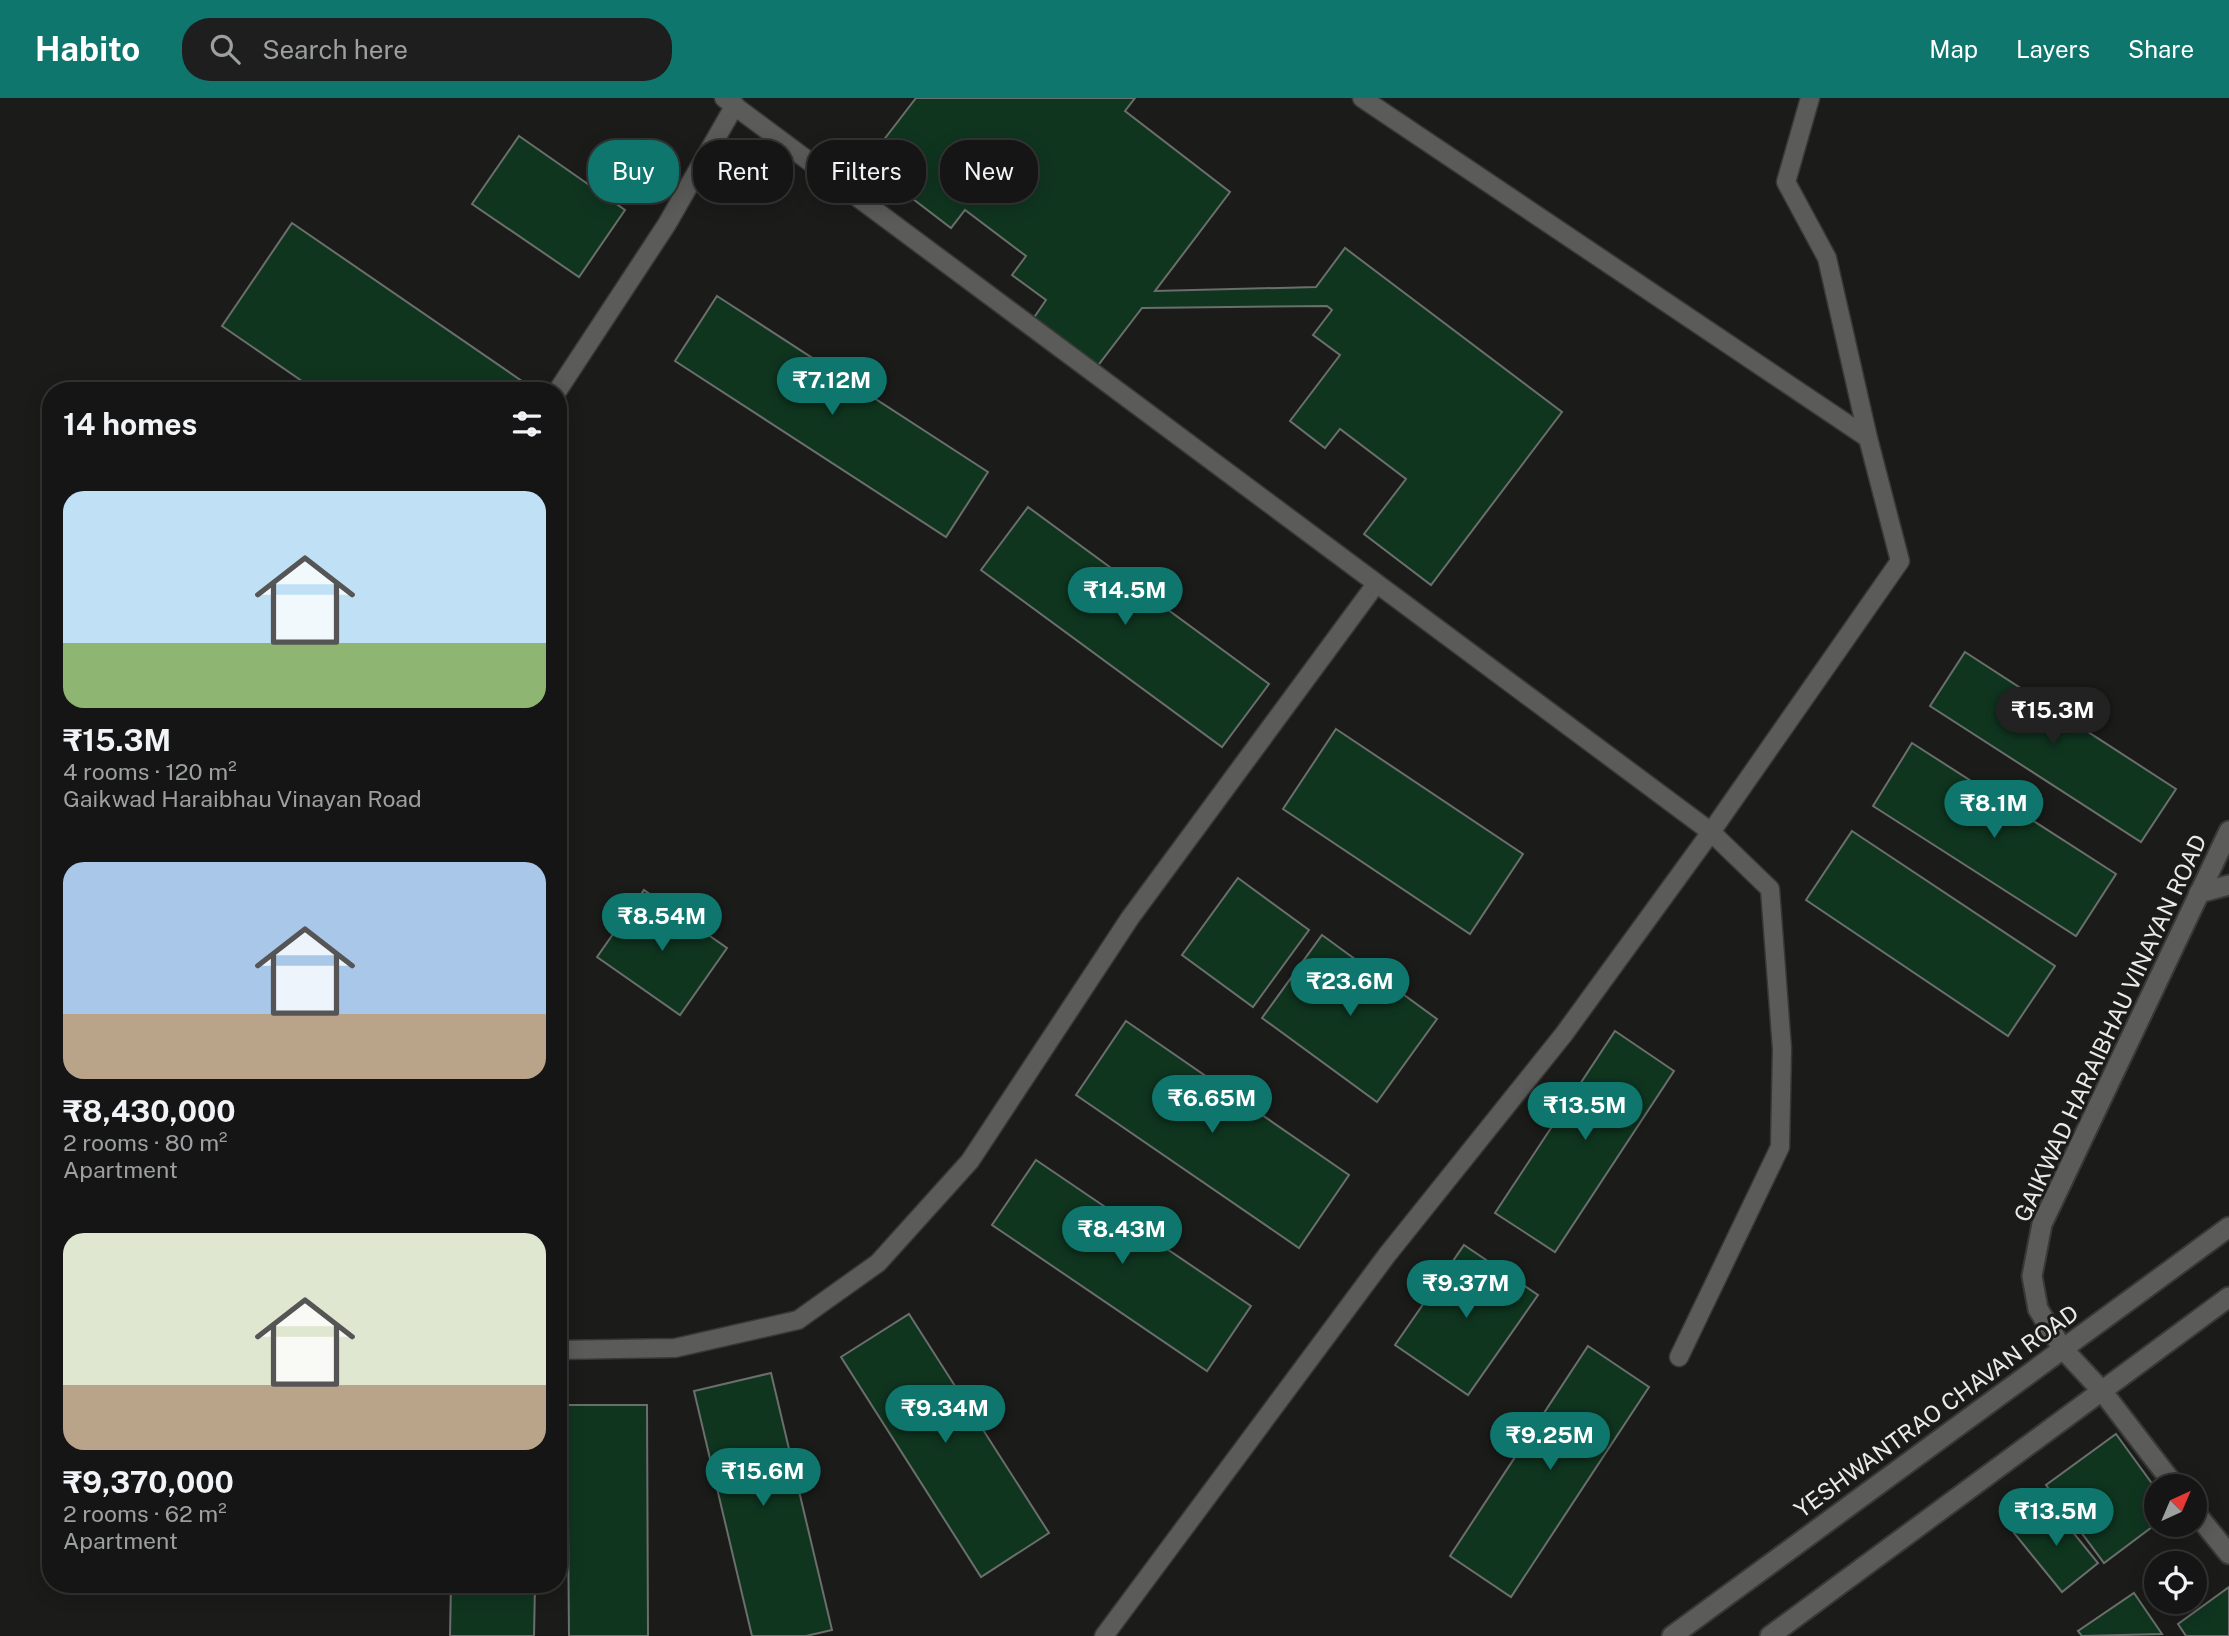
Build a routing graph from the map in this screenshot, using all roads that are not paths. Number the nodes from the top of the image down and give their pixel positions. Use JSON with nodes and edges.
{"nodes":[{"id":1,"x":1362,"y":98,"type":"edge"},
{"id":2,"x":1810,"y":98,"type":"edge"},
{"id":3,"x":730,"y":102,"type":"edge"},
{"id":4,"x":563,"y":382,"type":"edge"},
{"id":5,"x":1868,"y":438,"type":"junction"},
{"id":6,"x":1376,"y":584,"type":"junction"},
{"id":7,"x":2229,"y":831,"type":"edge"},
{"id":8,"x":1711,"y":832,"type":"junction"},
{"id":9,"x":2229,"y":885,"type":"edge"},
{"id":10,"x":2199,"y":894,"type":"junction"},
{"id":11,"x":2229,"y":1227,"type":"edge"},
{"id":12,"x":2229,"y":1297,"type":"edge"},
{"id":13,"x":2062,"y":1348,"type":"junction"},
{"id":14,"x":567,"y":1350,"type":"edge"},
{"id":15,"x":1679,"y":1357,"type":"dead end"},
{"id":16,"x":2102,"y":1391,"type":"junction"},
{"id":17,"x":2166,"y":1474,"type":"edge"},
{"id":18,"x":2207,"y":1527,"type":"edge"},
{"id":19,"x":2229,"y":1554,"type":"edge"},
{"id":20,"x":1104,"y":1636,"type":"edge"},
{"id":21,"x":1672,"y":1636,"type":"edge"},
{"id":22,"x":1770,"y":1636,"type":"edge"}],
"edges":[{"from":1,"to":5,"type":"lane"},
{"from":2,"to":5,"type":"lane"},
{"from":3,"to":4,"type":"lane"},
{"from":3,"to":6,"type":"lane"},
{"from":5,"to":8,"type":"lane"},
{"from":6,"to":8,"type":"lane"},
{"from":6,"to":14,"type":"lane"},
{"from":7,"to":10,"type":"street","name":"GAIKWAD HARAIBHAU VINAYAN ROAD"},
{"from":8,"to":15,"type":"lane"},
{"from":8,"to":20,"type":"lane"},
{"from":9,"to":10,"type":"street"},
{"from":10,"to":13,"type":"street","name":"GAIKWAD HARAIBHAU VINAYAN ROAD"},
{"from":11,"to":13,"type":"street","name":"YESHWANTRAO CHAVAN ROAD"},
{"from":12,"to":16,"type":"street"},
{"from":13,"to":16,"type":"street","name":"GAIKWAD HARAIBHAU VINAYAN ROAD"},
{"from":13,"to":21,"type":"street","name":"YESHWANTRAO CHAVAN ROAD"},
{"from":16,"to":17,"type":"street","name":"GAIKWAD HARAIBHAU VINAYAN ROAD"},
{"from":16,"to":22,"type":"street"},
{"from":18,"to":19,"type":"street"}]}
